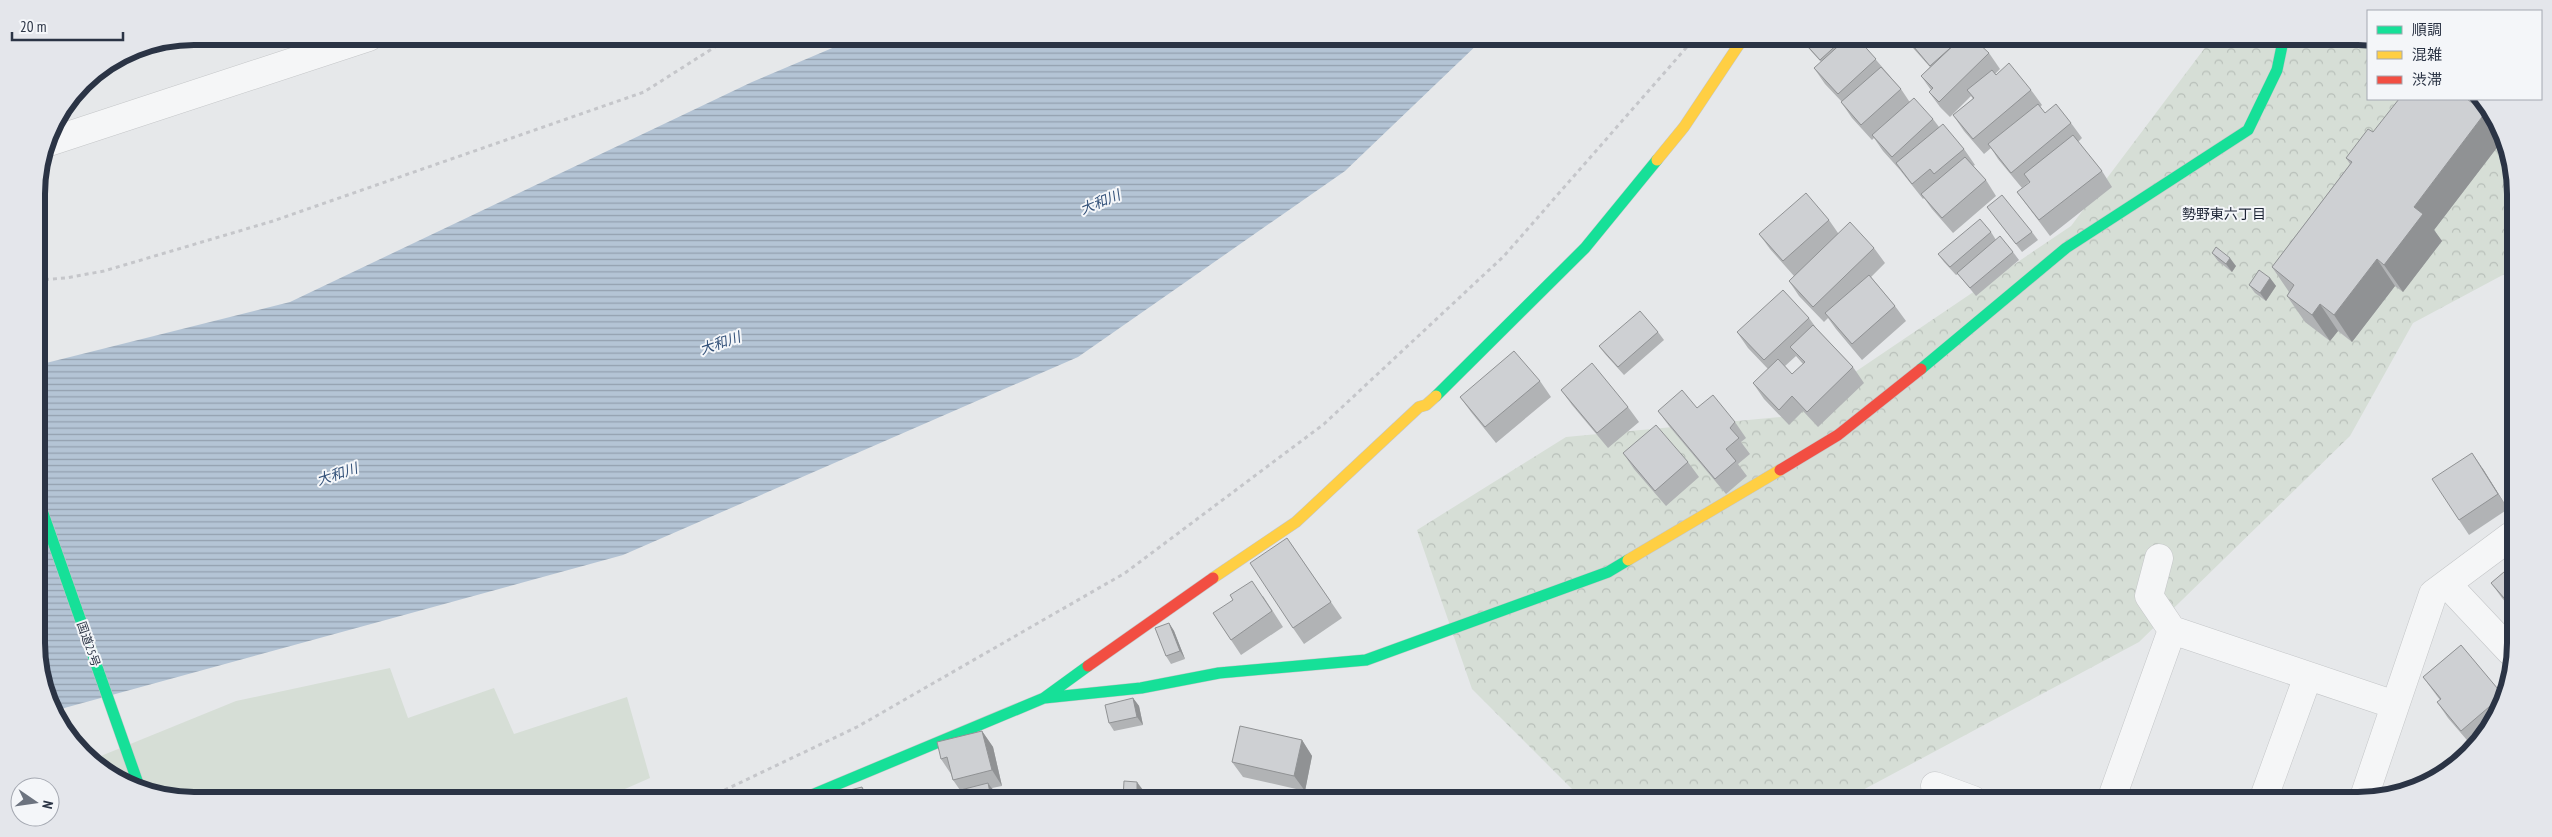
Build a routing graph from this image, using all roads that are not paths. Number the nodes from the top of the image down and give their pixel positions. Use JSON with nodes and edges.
{"nodes":[{"id":1,"x":343,"y":45,"type":"edge"},
{"id":2,"x":1739,"y":45,"type":"edge"},
{"id":3,"x":2282,"y":45,"type":"edge"},
{"id":4,"x":58,"y":133,"type":"edge"},
{"id":5,"x":45,"y":519,"type":"edge"},
{"id":6,"x":2507,"y":539,"type":"edge"},
{"id":7,"x":2159,"y":558,"type":"dead end"},
{"id":8,"x":2447,"y":584,"type":"junction"},
{"id":9,"x":2172,"y":630,"type":"junction"},
{"id":10,"x":2507,"y":648,"type":"edge"},
{"id":11,"x":2308,"y":676,"type":"junction"},
{"id":12,"x":1044,"y":698,"type":"junction"},
{"id":13,"x":2395,"y":705,"type":"junction"},
{"id":14,"x":137,"y":781,"type":"edge"},
{"id":15,"x":1935,"y":786,"type":"dead end"},
{"id":16,"x":819,"y":792,"type":"edge"},
{"id":17,"x":1951,"y":792,"type":"edge"},
{"id":18,"x":2114,"y":792,"type":"edge"},
{"id":19,"x":2266,"y":792,"type":"edge"},
{"id":20,"x":2366,"y":792,"type":"edge"}],
"edges":[{"from":1,"to":4,"type":"street"},
{"from":2,"to":12,"type":"main road"},
{"from":3,"to":12,"type":"main road"},
{"from":5,"to":14,"type":"main road","name":"国道25号"},
{"from":6,"to":8,"type":"street"},
{"from":7,"to":9,"type":"street"},
{"from":8,"to":10,"type":"street"},
{"from":8,"to":13,"type":"street"},
{"from":9,"to":11,"type":"street"},
{"from":9,"to":18,"type":"street"},
{"from":11,"to":13,"type":"street"},
{"from":11,"to":19,"type":"street"},
{"from":12,"to":16,"type":"main road"},
{"from":13,"to":20,"type":"street"},
{"from":15,"to":17,"type":"street"}]}
